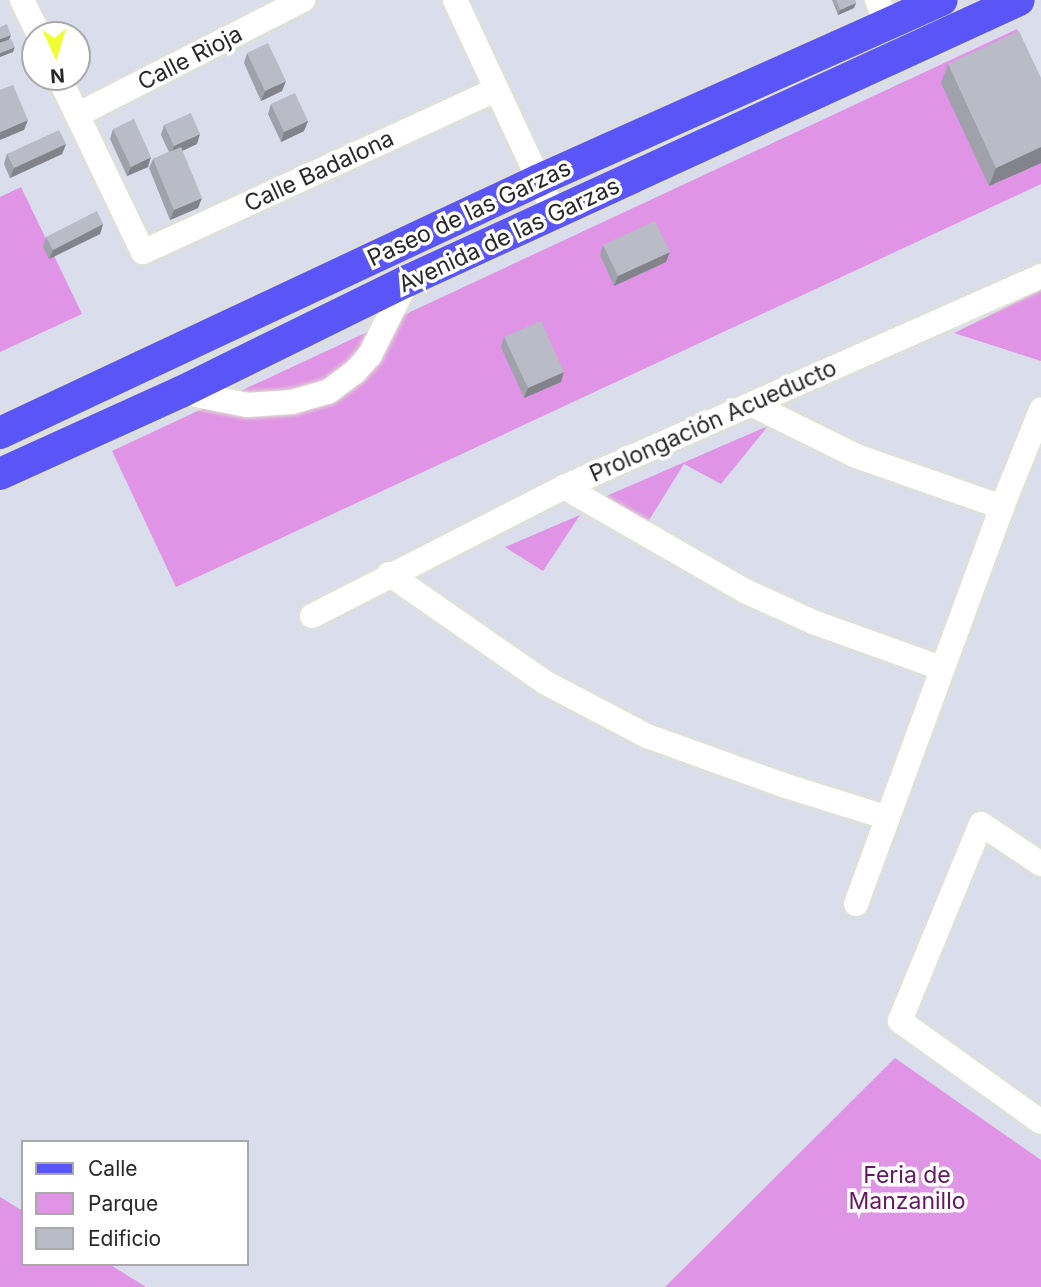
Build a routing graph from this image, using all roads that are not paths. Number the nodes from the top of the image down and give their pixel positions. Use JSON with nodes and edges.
{"nodes":[{"id":1,"x":22,"y":0,"type":"edge"},
{"id":2,"x":303,"y":0,"type":"edge"},
{"id":3,"x":455,"y":0,"type":"edge"},
{"id":4,"x":942,"y":0,"type":"edge"},
{"id":5,"x":1020,"y":0,"type":"edge"},
{"id":6,"x":883,"y":13,"type":"edge"},
{"id":7,"x":32,"y":21,"type":"edge"},
{"id":8,"x":495,"y":90,"type":"junction"},
{"id":9,"x":66,"y":91,"type":"edge"},
{"id":10,"x":77,"y":115,"type":"junction"},
{"id":11,"x":539,"y":180,"type":"junction"},
{"id":12,"x":555,"y":214,"type":"junction"},
{"id":13,"x":1041,"y":276,"type":"edge"},
{"id":14,"x":407,"y":281,"type":"junction"},
{"id":15,"x":181,"y":393,"type":"junction"},
{"id":16,"x":753,"y":405,"type":"junction"},
{"id":17,"x":1041,"y":410,"type":"edge"},
{"id":18,"x":0,"y":433,"type":"edge"},
{"id":19,"x":0,"y":474,"type":"edge"},
{"id":20,"x":564,"y":487,"type":"junction"},
{"id":21,"x":1002,"y":507,"type":"junction"},
{"id":22,"x":388,"y":574,"type":"junction"},
{"id":23,"x":312,"y":616,"type":"dead end"},
{"id":24,"x":942,"y":668,"type":"junction"},
{"id":25,"x":888,"y":818,"type":"junction"},
{"id":26,"x":1041,"y":864,"type":"edge"},
{"id":27,"x":856,"y":904,"type":"dead end"},
{"id":28,"x":1041,"y":1122,"type":"edge"}],
"edges":[{"from":1,"to":7,"type":"street"},
{"from":2,"to":10,"type":"street","name":"Calle Rioja"},
{"from":3,"to":8,"type":"street"},
{"from":4,"to":6,"type":"main road","name":"Paseo de las Garzas"},
{"from":5,"to":12,"type":"main road","name":"Avenida de las Garzas"},
{"from":6,"to":11,"type":"main road","name":"Paseo de las Garzas"},
{"from":8,"to":10,"type":"street","name":"Calle Badalona"},
{"from":8,"to":11,"type":"street"},
{"from":9,"to":10,"type":"street"},
{"from":11,"to":12,"type":"street"},
{"from":11,"to":18,"type":"main road","name":"Paseo de las Garzas"},
{"from":12,"to":14,"type":"main road","name":"Avenida de las Garzas"},
{"from":13,"to":16,"type":"street","name":"Prolongación Acueducto"},
{"from":14,"to":15,"type":"main road","name":"Avenida de las Garzas"},
{"from":14,"to":15,"type":"street"},
{"from":15,"to":19,"type":"main road","name":"Avenida de las Garzas"},
{"from":16,"to":20,"type":"street","name":"Prolongación Acueducto"},
{"from":16,"to":21,"type":"street"},
{"from":17,"to":21,"type":"street"},
{"from":20,"to":22,"type":"street","name":"Prolongación Acueducto"},
{"from":20,"to":24,"type":"street"},
{"from":21,"to":24,"type":"street"},
{"from":22,"to":23,"type":"street","name":"Prolongación Acueducto"},
{"from":22,"to":25,"type":"street"},
{"from":24,"to":25,"type":"street"},
{"from":25,"to":27,"type":"street"},
{"from":26,"to":28,"type":"street"}]}
